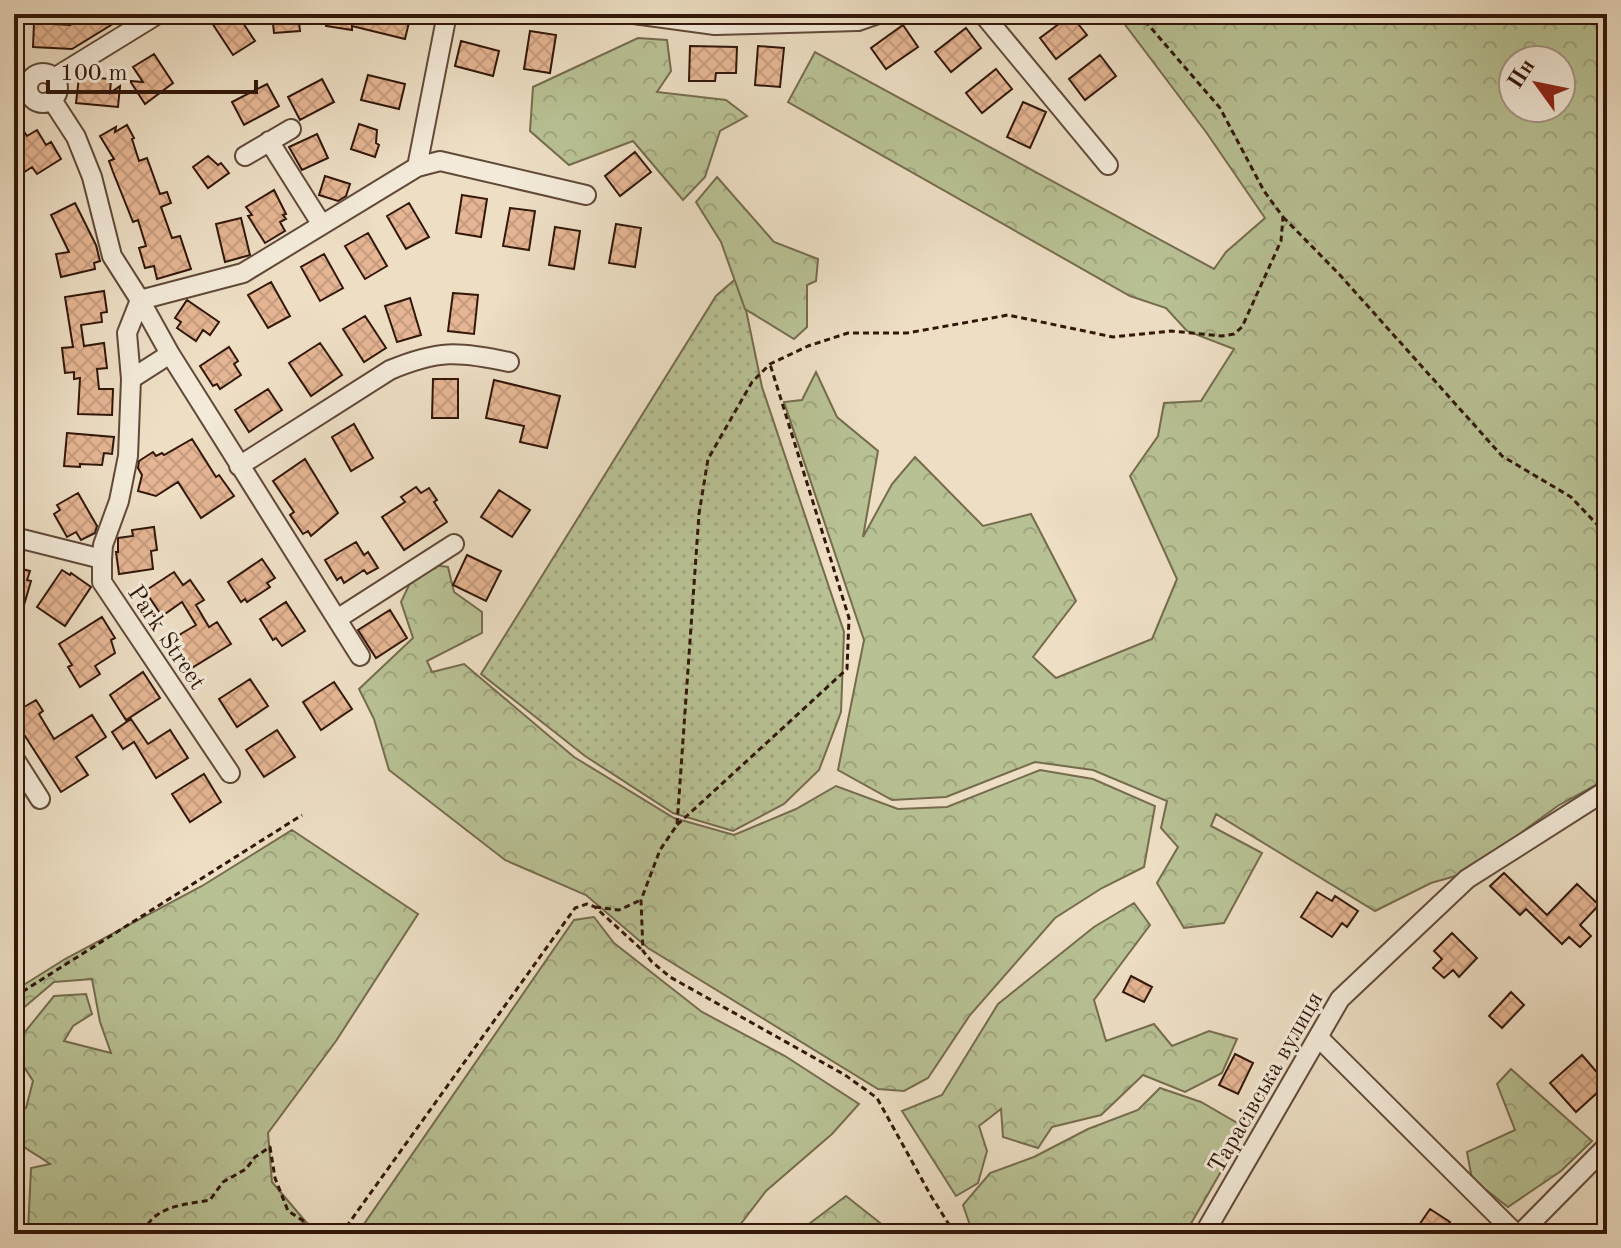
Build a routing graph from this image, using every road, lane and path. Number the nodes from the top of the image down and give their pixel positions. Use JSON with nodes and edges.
{"nodes":[{"id":1,"x":158,"y":14,"type":"edge"},
{"id":2,"x":447,"y":14,"type":"edge"},
{"id":3,"x":634,"y":14,"type":"edge"},
{"id":4,"x":878,"y":14,"type":"edge"},
{"id":5,"x":983,"y":14,"type":"edge"},
{"id":6,"x":1139,"y":14,"type":"edge"},
{"id":7,"x":22,"y":66,"type":"dead end"},
{"id":8,"x":54,"y":78,"type":"junction"},
{"id":9,"x":14,"y":81,"type":"edge"},
{"id":10,"x":30,"y":96,"type":"junction"},
{"id":11,"x":52,"y":100,"type":"junction"},
{"id":12,"x":14,"y":106,"type":"edge"},
{"id":13,"x":291,"y":129,"type":"dead end"},
{"id":14,"x":269,"y":141,"type":"junction"},
{"id":15,"x":245,"y":156,"type":"dead end"},
{"id":16,"x":1108,"y":165,"type":"dead end"},
{"id":17,"x":417,"y":167,"type":"junction"},
{"id":18,"x":586,"y":195,"type":"dead end"},
{"id":19,"x":1283,"y":217,"type":"junction"},
{"id":20,"x":322,"y":225,"type":"junction"},
{"id":21,"x":140,"y":300,"type":"junction"},
{"id":22,"x":170,"y":354,"type":"junction"},
{"id":23,"x":509,"y":362,"type":"dead end"},
{"id":24,"x":770,"y":364,"type":"junction"},
{"id":25,"x":131,"y":379,"type":"junction"},
{"id":26,"x":239,"y":466,"type":"junction"},
{"id":27,"x":1607,"y":535,"type":"edge"},
{"id":28,"x":14,"y":537,"type":"edge"},
{"id":29,"x":454,"y":544,"type":"dead end"},
{"id":30,"x":102,"y":559,"type":"junction"},
{"id":31,"x":337,"y":619,"type":"junction"},
{"id":32,"x":360,"y":656,"type":"dead end"},
{"id":33,"x":14,"y":758,"type":"edge"},
{"id":34,"x":230,"y":773,"type":"dead end"},
{"id":35,"x":1607,"y":790,"type":"edge"},
{"id":36,"x":40,"y":799,"type":"dead end"},
{"id":37,"x":302,"y":815,"type":"dead end"},
{"id":38,"x":677,"y":825,"type":"junction"},
{"id":39,"x":641,"y":900,"type":"junction"},
{"id":40,"x":595,"y":907,"type":"junction"},
{"id":41,"x":643,"y":951,"type":"junction"},
{"id":42,"x":14,"y":997,"type":"edge"},
{"id":43,"x":1319,"y":1038,"type":"junction"},
{"id":44,"x":1607,"y":1146,"type":"edge"},
{"id":45,"x":14,"y":1211,"type":"edge"},
{"id":46,"x":346,"y":1232,"type":"edge"},
{"id":47,"x":322,"y":1233,"type":"edge"},
{"id":48,"x":21,"y":1234,"type":"edge"},
{"id":49,"x":150,"y":1234,"type":"edge"},
{"id":50,"x":308,"y":1234,"type":"edge"},
{"id":51,"x":955,"y":1234,"type":"edge"},
{"id":52,"x":1204,"y":1234,"type":"edge"},
{"id":53,"x":1518,"y":1234,"type":"edge"}],
"edges":[{"from":1,"to":8,"type":"street"},
{"from":2,"to":17,"type":"street"},
{"from":3,"to":4,"type":"street"},
{"from":5,"to":16,"type":"street"},
{"from":6,"to":19,"type":"path"},
{"from":7,"to":9,"type":"path"},
{"from":8,"to":10,"type":"street"},
{"from":8,"to":11,"type":"street"},
{"from":10,"to":11,"type":"street"},
{"from":10,"to":12,"type":"street"},
{"from":11,"to":21,"type":"street"},
{"from":13,"to":14,"type":"street"},
{"from":14,"to":15,"type":"street"},
{"from":14,"to":20,"type":"street"},
{"from":17,"to":18,"type":"street"},
{"from":17,"to":20,"type":"street"},
{"from":19,"to":24,"type":"path"},
{"from":19,"to":27,"type":"path"},
{"from":20,"to":21,"type":"street"},
{"from":21,"to":22,"type":"street"},
{"from":21,"to":25,"type":"street"},
{"from":22,"to":25,"type":"street"},
{"from":22,"to":26,"type":"street"},
{"from":23,"to":26,"type":"street"},
{"from":24,"to":38,"type":"path"},
{"from":24,"to":38,"type":"path"},
{"from":25,"to":30,"type":"street"},
{"from":26,"to":31,"type":"street"},
{"from":28,"to":30,"type":"street"},
{"from":29,"to":31,"type":"street"},
{"from":30,"to":34,"type":"street","name":"Park Street"},
{"from":31,"to":32,"type":"street"},
{"from":33,"to":36,"type":"street"},
{"from":35,"to":43,"type":"street","name":"Тарасівська вулиця"},
{"from":37,"to":42,"type":"path"},
{"from":38,"to":39,"type":"path"},
{"from":39,"to":40,"type":"path"},
{"from":39,"to":41,"type":"path"},
{"from":40,"to":41,"type":"path"},
{"from":40,"to":46,"type":"path"},
{"from":41,"to":51,"type":"path"},
{"from":43,"to":52,"type":"street","name":"Тарасівська вулиця"},
{"from":43,"to":53,"type":"street"},
{"from":44,"to":53,"type":"street"},
{"from":45,"to":48,"type":"path"},
{"from":46,"to":47,"type":"path"},
{"from":47,"to":49,"type":"path"},
{"from":47,"to":50,"type":"path"}]}
